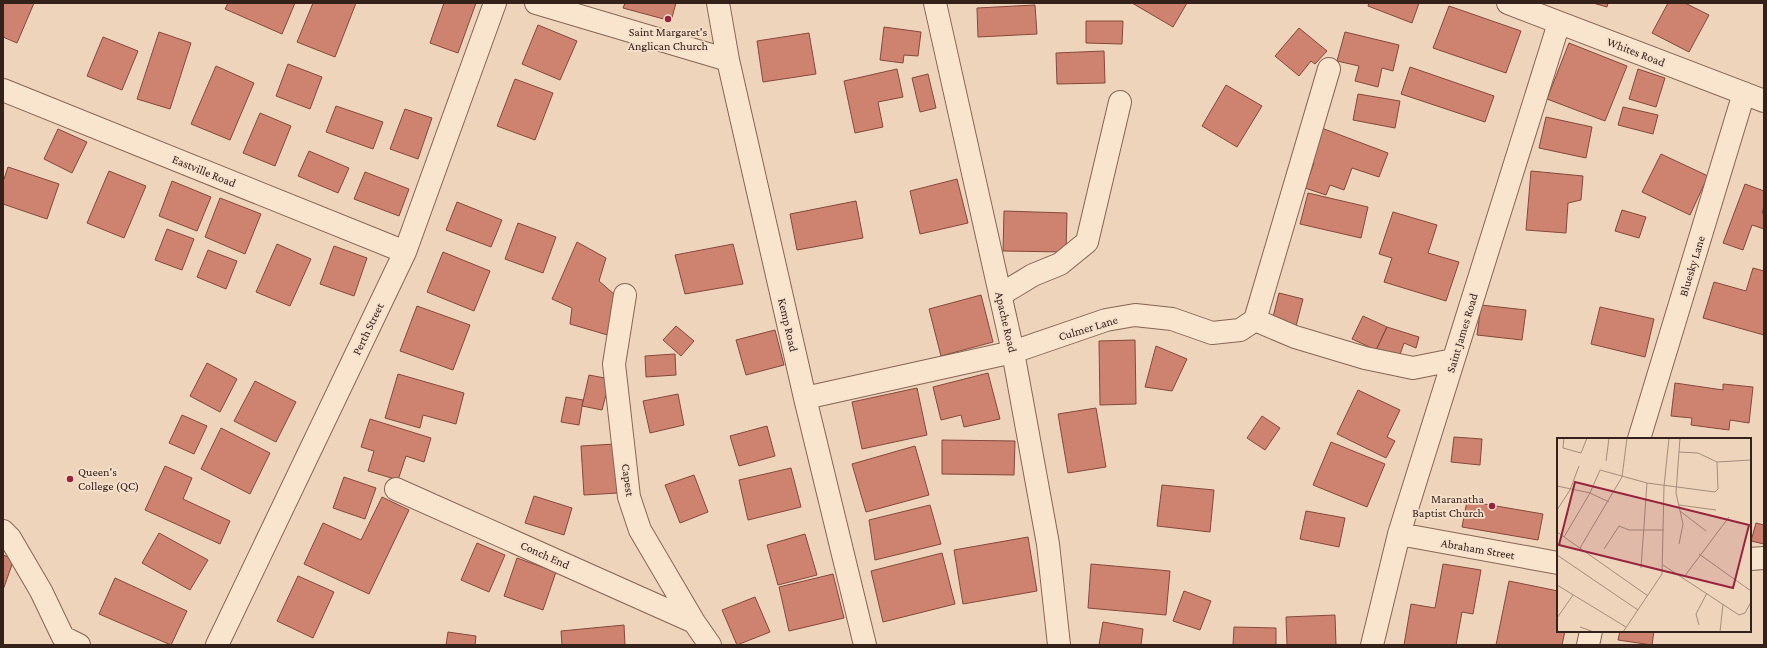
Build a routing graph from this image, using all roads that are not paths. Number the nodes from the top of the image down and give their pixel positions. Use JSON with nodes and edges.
{"nodes":[{"id":1,"x":495,"y":3,"type":"edge"},
{"id":2,"x":536,"y":3,"type":"edge"},
{"id":3,"x":718,"y":3,"type":"edge"},
{"id":4,"x":934,"y":3,"type":"edge"},
{"id":5,"x":1508,"y":3,"type":"edge"},
{"id":6,"x":1559,"y":23,"type":"junction"},
{"id":7,"x":728,"y":60,"type":"junction"},
{"id":8,"x":1328,"y":69,"type":"dead end"},
{"id":9,"x":3,"y":90,"type":"edge"},
{"id":10,"x":1744,"y":93,"type":"junction"},
{"id":11,"x":1764,"y":101,"type":"edge"},
{"id":12,"x":1120,"y":102,"type":"dead end"},
{"id":13,"x":405,"y":252,"type":"junction"},
{"id":14,"x":625,"y":295,"type":"dead end"},
{"id":15,"x":1000,"y":295,"type":"junction"},
{"id":16,"x":1255,"y":320,"type":"junction"},
{"id":17,"x":1013,"y":352,"type":"junction"},
{"id":18,"x":1454,"y":360,"type":"junction"},
{"id":19,"x":805,"y":398,"type":"junction"},
{"id":20,"x":1639,"y":438,"type":"edge"},
{"id":21,"x":396,"y":489,"type":"dead end"},
{"id":22,"x":3,"y":531,"type":"edge"},
{"id":23,"x":1399,"y":534,"type":"junction"},
{"id":24,"x":1764,"y":558,"type":"edge"},
{"id":25,"x":1751,"y":559,"type":"edge"},
{"id":26,"x":1557,"y":563,"type":"edge"},
{"id":27,"x":694,"y":622,"type":"junction"},
{"id":28,"x":1590,"y":632,"type":"edge"},
{"id":29,"x":79,"y":645,"type":"edge"},
{"id":30,"x":217,"y":645,"type":"edge"},
{"id":31,"x":710,"y":645,"type":"edge"},
{"id":32,"x":865,"y":645,"type":"edge"},
{"id":33,"x":1059,"y":645,"type":"edge"},
{"id":34,"x":1372,"y":645,"type":"edge"},
{"id":35,"x":1588,"y":645,"type":"edge"}],
"edges":[{"from":1,"to":13,"type":"street","name":"Perth Street"},
{"from":2,"to":7,"type":"street"},
{"from":3,"to":7,"type":"street","name":"Kemp Road"},
{"from":4,"to":15,"type":"street","name":"Apache Road"},
{"from":5,"to":6,"type":"street","name":"Whites Road"},
{"from":6,"to":10,"type":"street","name":"Whites Road"},
{"from":6,"to":18,"type":"street","name":"Saint James Road"},
{"from":7,"to":19,"type":"street","name":"Kemp Road"},
{"from":8,"to":16,"type":"street"},
{"from":9,"to":13,"type":"street","name":"Eastville Road"},
{"from":10,"to":11,"type":"street","name":"Whites Road"},
{"from":10,"to":20,"type":"street","name":"Bluesky Lane"},
{"from":12,"to":15,"type":"street"},
{"from":13,"to":30,"type":"street","name":"Perth Street"},
{"from":14,"to":27,"type":"street","name":"Capest"},
{"from":15,"to":17,"type":"street","name":"Apache Road"},
{"from":16,"to":17,"type":"street","name":"Culmer Lane"},
{"from":16,"to":18,"type":"street"},
{"from":17,"to":19,"type":"street","name":"Culmer Lane"},
{"from":17,"to":33,"type":"street","name":"Apache Road"},
{"from":18,"to":23,"type":"street","name":"Saint James Road"},
{"from":19,"to":32,"type":"street","name":"Kemp Road"},
{"from":21,"to":27,"type":"street","name":"Conch End"},
{"from":22,"to":29,"type":"street"},
{"from":23,"to":26,"type":"street","name":"Abraham Street"},
{"from":23,"to":34,"type":"street","name":"Saint James Road"},
{"from":24,"to":25,"type":"street"},
{"from":27,"to":31,"type":"street","name":"Capest"},
{"from":28,"to":35,"type":"street"}]}
